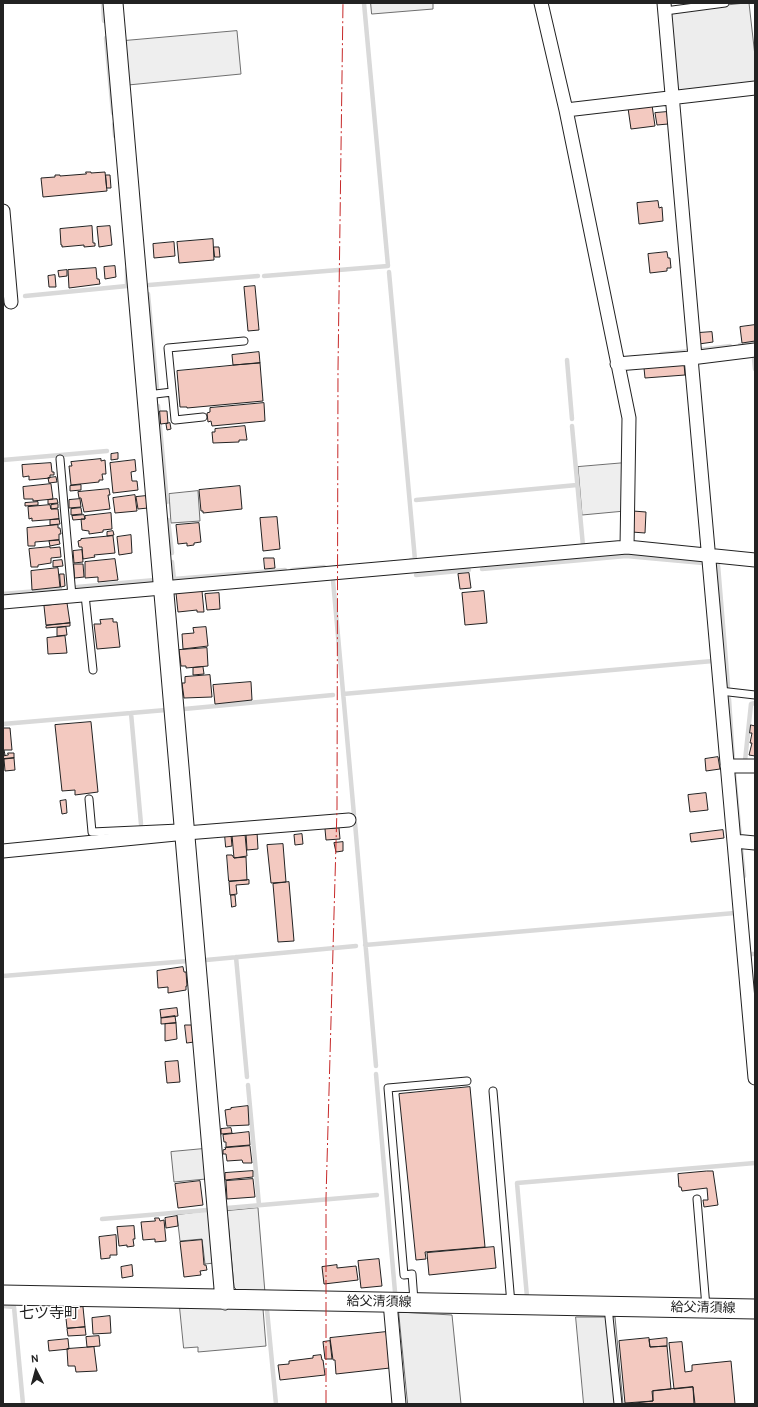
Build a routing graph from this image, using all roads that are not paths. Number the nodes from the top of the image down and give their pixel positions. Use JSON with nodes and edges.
{"nodes":[{"id":1,"x":113,"y":3,"type":"edge"},
{"id":2,"x":541,"y":3,"type":"edge"},
{"id":3,"x":725,"y":3,"type":"edge"},
{"id":4,"x":664,"y":7,"type":"edge"},
{"id":5,"x":755,"y":88,"type":"edge"},
{"id":6,"x":673,"y":97,"type":"junction"},
{"id":7,"x":566,"y":110,"type":"junction"},
{"id":8,"x":3,"y":211,"type":"edge"},
{"id":9,"x":11,"y":302,"type":"dead end"},
{"id":10,"x":244,"y":341,"type":"dead end"},
{"id":11,"x":755,"y":350,"type":"edge"},
{"id":12,"x":693,"y":358,"type":"junction"},
{"id":13,"x":617,"y":364,"type":"junction"},
{"id":14,"x":172,"y":392,"type":"junction"},
{"id":15,"x":147,"y":395,"type":"junction"},
{"id":16,"x":203,"y":417,"type":"dead end"},
{"id":17,"x":60,"y":459,"type":"dead end"},
{"id":18,"x":627,"y":547,"type":"junction"},
{"id":19,"x":709,"y":555,"type":"junction"},
{"id":20,"x":755,"y":560,"type":"edge"},
{"id":21,"x":164,"y":589,"type":"junction"},
{"id":22,"x":86,"y":595,"type":"junction"},
{"id":23,"x":72,"y":596,"type":"junction"},
{"id":24,"x":3,"y":602,"type":"edge"},
{"id":25,"x":93,"y":670,"type":"dead end"},
{"id":26,"x":720,"y":691,"type":"junction"},
{"id":27,"x":755,"y":695,"type":"edge"},
{"id":28,"x":727,"y":766,"type":"junction"},
{"id":29,"x":755,"y":766,"type":"edge"},
{"id":30,"x":89,"y":799,"type":"dead end"},
{"id":31,"x":348,"y":820,"type":"dead end"},
{"id":32,"x":185,"y":830,"type":"junction"},
{"id":33,"x":734,"y":841,"type":"junction"},
{"id":34,"x":755,"y":843,"type":"edge"},
{"id":35,"x":3,"y":851,"type":"edge"},
{"id":36,"x":755,"y":1078,"type":"edge"},
{"id":37,"x":467,"y":1081,"type":"dead end"},
{"id":38,"x":493,"y":1091,"type":"dead end"},
{"id":39,"x":697,"y":1199,"type":"dead end"},
{"id":40,"x":3,"y":1295,"type":"edge"},
{"id":41,"x":225,"y":1300,"type":"junction"},
{"id":42,"x":390,"y":1302,"type":"junction"},
{"id":43,"x":414,"y":1302,"type":"junction"},
{"id":44,"x":511,"y":1304,"type":"junction"},
{"id":45,"x":608,"y":1306,"type":"junction"},
{"id":46,"x":706,"y":1308,"type":"junction"},
{"id":47,"x":755,"y":1309,"type":"edge"},
{"id":48,"x":399,"y":1404,"type":"edge"},
{"id":49,"x":618,"y":1404,"type":"edge"}],
"edges":[{"from":1,"to":15,"type":"street"},
{"from":2,"to":7,"type":"street"},
{"from":3,"to":4,"type":"lane"},
{"from":4,"to":6,"type":"street"},
{"from":5,"to":6,"type":"street"},
{"from":6,"to":7,"type":"street"},
{"from":6,"to":12,"type":"street"},
{"from":7,"to":13,"type":"street"},
{"from":8,"to":9,"type":"street"},
{"from":10,"to":14,"type":"lane"},
{"from":11,"to":12,"type":"street"},
{"from":12,"to":13,"type":"street"},
{"from":12,"to":19,"type":"street"},
{"from":13,"to":18,"type":"street"},
{"from":14,"to":15,"type":"lane"},
{"from":14,"to":16,"type":"lane"},
{"from":15,"to":21,"type":"street"},
{"from":17,"to":23,"type":"lane"},
{"from":18,"to":19,"type":"street"},
{"from":18,"to":21,"type":"street"},
{"from":19,"to":20,"type":"street"},
{"from":19,"to":26,"type":"street"},
{"from":21,"to":22,"type":"street"},
{"from":21,"to":32,"type":"street"},
{"from":22,"to":23,"type":"street"},
{"from":22,"to":25,"type":"lane"},
{"from":23,"to":24,"type":"street"},
{"from":26,"to":27,"type":"lane"},
{"from":26,"to":28,"type":"street"},
{"from":28,"to":29,"type":"street"},
{"from":28,"to":33,"type":"street"},
{"from":30,"to":32,"type":"lane"},
{"from":31,"to":32,"type":"street"},
{"from":32,"to":35,"type":"street"},
{"from":32,"to":41,"type":"street"},
{"from":33,"to":34,"type":"street"},
{"from":33,"to":36,"type":"street"},
{"from":37,"to":43,"type":"lane"},
{"from":38,"to":44,"type":"lane"},
{"from":39,"to":46,"type":"lane"},
{"from":40,"to":41,"type":"street","name":"給父清須線"},
{"from":41,"to":42,"type":"street","name":"給父清須線"},
{"from":42,"to":43,"type":"street","name":"給父清須線"},
{"from":42,"to":48,"type":"street"},
{"from":43,"to":44,"type":"street","name":"給父清須線"},
{"from":44,"to":45,"type":"street","name":"給父清須線"},
{"from":45,"to":46,"type":"street","name":"給父清須線"},
{"from":45,"to":49,"type":"lane"},
{"from":46,"to":47,"type":"street","name":"給父清須線"}]}
